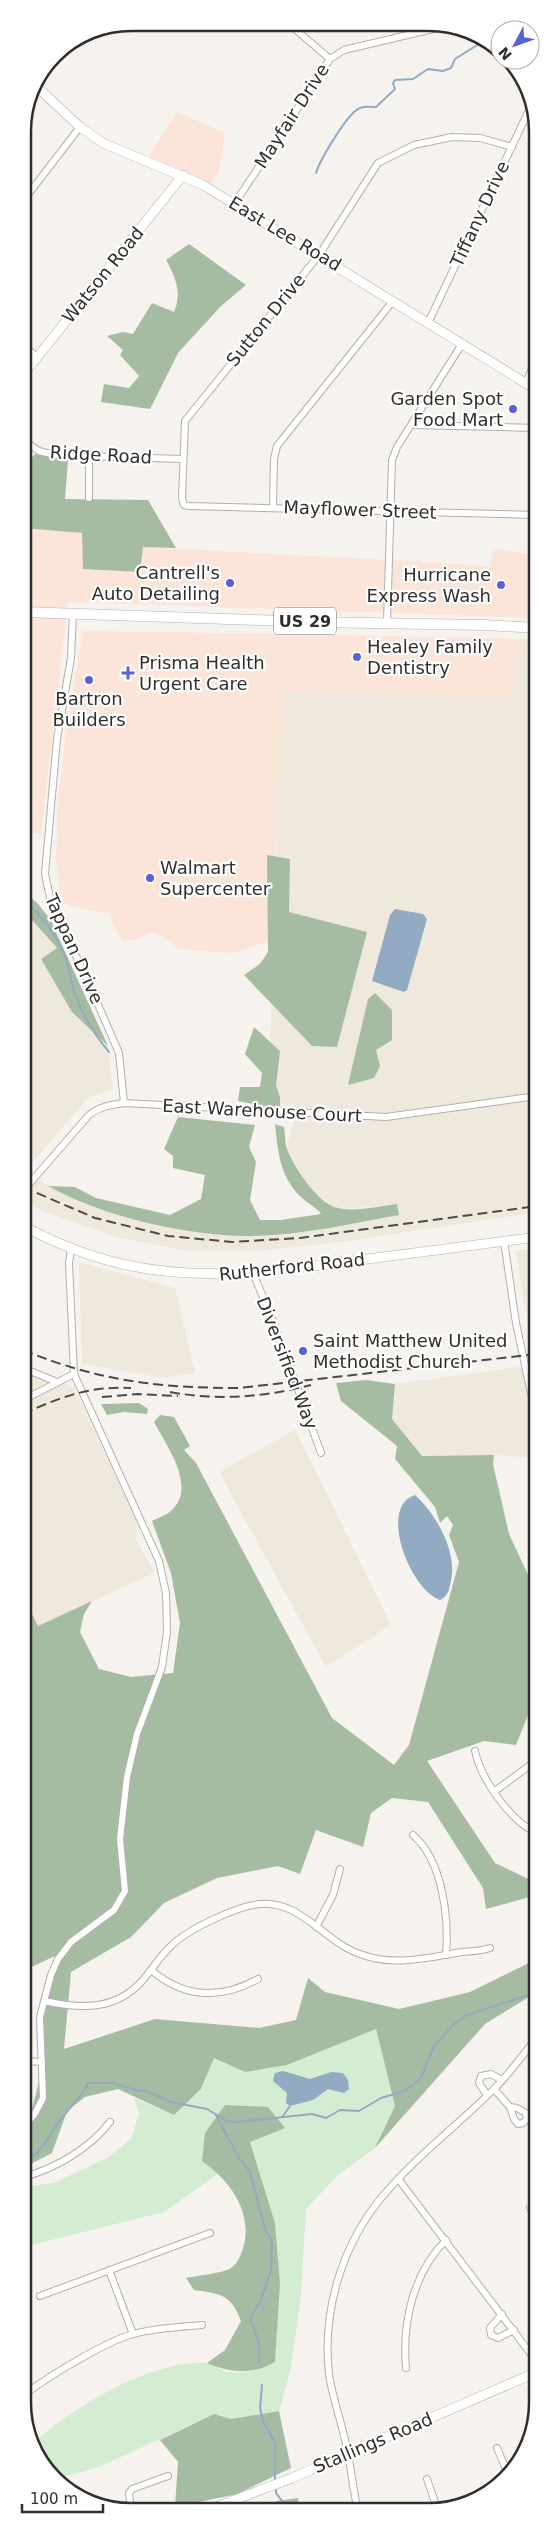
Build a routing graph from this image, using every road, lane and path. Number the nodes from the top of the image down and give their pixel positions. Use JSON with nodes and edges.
{"nodes":[{"id":1,"x":297,"y":31,"type":"edge"},
{"id":2,"x":425,"y":31,"type":"edge"},
{"id":3,"x":330,"y":59,"type":"junction"},
{"id":4,"x":40,"y":90,"type":"edge"},
{"id":5,"x":527,"y":115,"type":"edge"},
{"id":6,"x":80,"y":127,"type":"junction"},
{"id":7,"x":512,"y":146,"type":"junction"},
{"id":8,"x":183,"y":175,"type":"junction"},
{"id":9,"x":31,"y":191,"type":"edge"},
{"id":10,"x":235,"y":203,"type":"junction"},
{"id":11,"x":318,"y":255,"type":"junction"},
{"id":12,"x":394,"y":301,"type":"junction"},
{"id":13,"x":428,"y":323,"type":"junction"},
{"id":14,"x":462,"y":344,"type":"junction"},
{"id":15,"x":31,"y":352,"type":"edge"},
{"id":16,"x":37,"y":357,"type":"junction"},
{"id":17,"x":31,"y":365,"type":"edge"},
{"id":18,"x":529,"y":377,"type":"edge"},
{"id":19,"x":526,"y":384,"type":"junction"},
{"id":20,"x":529,"y":386,"type":"edge"},
{"id":21,"x":412,"y":425,"type":"junction"},
{"id":22,"x":529,"y":428,"type":"edge"},
{"id":23,"x":31,"y":447,"type":"edge"},
{"id":24,"x":89,"y":456,"type":"junction"},
{"id":25,"x":182,"y":459,"type":"junction"},
{"id":26,"x":89,"y":498,"type":"dead end"},
{"id":27,"x":184,"y":505,"type":"joint"},
{"id":28,"x":273,"y":508,"type":"junction"},
{"id":29,"x":389,"y":511,"type":"junction"},
{"id":30,"x":529,"y":515,"type":"edge"},
{"id":31,"x":31,"y":612,"type":"edge"},
{"id":32,"x":73,"y":613,"type":"junction"},
{"id":33,"x":387,"y":623,"type":"junction"},
{"id":34,"x":529,"y":628,"type":"edge"},
{"id":35,"x":529,"y":1097,"type":"edge"},
{"id":36,"x":124,"y":1103,"type":"junction"},
{"id":37,"x":31,"y":1182,"type":"edge"},
{"id":38,"x":31,"y":1230,"type":"edge"},
{"id":39,"x":529,"y":1238,"type":"edge"},
{"id":40,"x":504,"y":1241,"type":"junction"},
{"id":41,"x":71,"y":1249,"type":"junction"},
{"id":42,"x":253,"y":1273,"type":"junction"},
{"id":43,"x":31,"y":1371,"type":"edge"},
{"id":44,"x":74,"y":1374,"type":"junction"},
{"id":45,"x":57,"y":1382,"type":"junction"},
{"id":46,"x":529,"y":1384,"type":"edge"},
{"id":47,"x":31,"y":1396,"type":"edge"},
{"id":48,"x":321,"y":1453,"type":"dead end"},
{"id":49,"x":475,"y":1751,"type":"dead end"},
{"id":50,"x":529,"y":1766,"type":"edge"},
{"id":51,"x":495,"y":1791,"type":"junction"},
{"id":52,"x":529,"y":1828,"type":"edge"},
{"id":53,"x":413,"y":1835,"type":"dead end"},
{"id":54,"x":340,"y":1869,"type":"dead end"},
{"id":55,"x":316,"y":1927,"type":"junction"},
{"id":56,"x":490,"y":1948,"type":"dead end"},
{"id":57,"x":446,"y":1955,"type":"junction"},
{"id":58,"x":151,"y":1970,"type":"junction"},
{"id":59,"x":258,"y":1979,"type":"dead end"},
{"id":60,"x":44,"y":2000,"type":"junction"},
{"id":61,"x":529,"y":2048,"type":"edge"},
{"id":62,"x":31,"y":2061,"type":"edge"},
{"id":63,"x":42,"y":2062,"type":"junction"},
{"id":64,"x":502,"y":2080,"type":"junction"},
{"id":65,"x":494,"y":2089,"type":"junction"},
{"id":66,"x":487,"y":2095,"type":"junction"},
{"id":67,"x":510,"y":2107,"type":"dead end"},
{"id":68,"x":31,"y":2119,"type":"edge"},
{"id":69,"x":110,"y":2122,"type":"dead end"},
{"id":70,"x":31,"y":2174,"type":"edge"},
{"id":71,"x":399,"y":2180,"type":"junction"},
{"id":72,"x":210,"y":2233,"type":"dead end"},
{"id":73,"x":446,"y":2240,"type":"junction"},
{"id":74,"x":109,"y":2270,"type":"junction"},
{"id":75,"x":40,"y":2296,"type":"dead end"},
{"id":76,"x":502,"y":2314,"type":"junction"},
{"id":77,"x":202,"y":2325,"type":"dead end"},
{"id":78,"x":514,"y":2330,"type":"junction"},
{"id":79,"x":133,"y":2334,"type":"junction"},
{"id":80,"x":529,"y":2351,"type":"edge"},
{"id":81,"x":406,"y":2368,"type":"dead end"},
{"id":82,"x":529,"y":2375,"type":"edge"},
{"id":83,"x":31,"y":2390,"type":"edge"},
{"id":84,"x":497,"y":2448,"type":"dead end"},
{"id":85,"x":347,"y":2453,"type":"junction"},
{"id":86,"x":505,"y":2467,"type":"edge"},
{"id":87,"x":168,"y":2476,"type":"dead end"},
{"id":88,"x":427,"y":2479,"type":"dead end"},
{"id":89,"x":131,"y":2503,"type":"edge"},
{"id":90,"x":226,"y":2503,"type":"edge"},
{"id":91,"x":357,"y":2503,"type":"edge"},
{"id":92,"x":435,"y":2503,"type":"edge"}],
"edges":[{"from":1,"to":3,"type":"street"},
{"from":2,"to":3,"type":"street","name":"Mayfair Drive"},
{"from":3,"to":10,"type":"street","name":"Mayfair Drive"},
{"from":4,"to":6,"type":"street","name":"East Lee Road"},
{"from":5,"to":7,"type":"street","name":"Tiffany Drive"},
{"from":6,"to":8,"type":"street","name":"East Lee Road"},
{"from":6,"to":9,"type":"street"},
{"from":7,"to":11,"type":"street","name":"Sutton Drive"},
{"from":7,"to":13,"type":"street","name":"Tiffany Drive"},
{"from":8,"to":10,"type":"street","name":"East Lee Road"},
{"from":8,"to":16,"type":"street","name":"Watson Road"},
{"from":10,"to":11,"type":"street","name":"East Lee Road"},
{"from":11,"to":12,"type":"street","name":"East Lee Road"},
{"from":11,"to":25,"type":"street","name":"Sutton Drive"},
{"from":12,"to":13,"type":"street","name":"East Lee Road"},
{"from":12,"to":28,"type":"street"},
{"from":13,"to":14,"type":"street","name":"East Lee Road"},
{"from":14,"to":19,"type":"street","name":"East Lee Road"},
{"from":14,"to":21,"type":"street"},
{"from":15,"to":16,"type":"street"},
{"from":16,"to":17,"type":"street","name":"Watson Road"},
{"from":18,"to":19,"type":"street"},
{"from":19,"to":20,"type":"street","name":"East Lee Road"},
{"from":21,"to":22,"type":"street"},
{"from":21,"to":29,"type":"street"},
{"from":23,"to":24,"type":"street","name":"Ridge Road"},
{"from":24,"to":25,"type":"street","name":"Ridge Road"},
{"from":24,"to":26,"type":"street"},
{"from":25,"to":27,"type":"street","name":"Sutton Drive"},
{"from":27,"to":28,"type":"street","name":"Mayflower Street"},
{"from":28,"to":29,"type":"street","name":"Mayflower Street"},
{"from":29,"to":30,"type":"street","name":"Mayflower Street"},
{"from":29,"to":33,"type":"street"},
{"from":31,"to":32,"type":"main road","number":"US 29"},
{"from":32,"to":33,"type":"main road","number":"US 29"},
{"from":32,"to":36,"type":"street","name":"Tappan Drive"},
{"from":33,"to":34,"type":"main road","number":"US 29"},
{"from":35,"to":36,"type":"street","name":"East Warehouse Court"},
{"from":36,"to":37,"type":"street","name":"East Warehouse Court"},
{"from":38,"to":41,"type":"street","name":"Rutherford Road"},
{"from":39,"to":40,"type":"street","name":"Rutherford Road"},
{"from":40,"to":42,"type":"street","name":"Rutherford Road"},
{"from":40,"to":46,"type":"street"},
{"from":41,"to":42,"type":"street","name":"Rutherford Road"},
{"from":41,"to":44,"type":"street"},
{"from":42,"to":48,"type":"street","name":"Diversified Way"},
{"from":43,"to":45,"type":"street"},
{"from":44,"to":45,"type":"street"},
{"from":44,"to":60,"type":"street"},
{"from":45,"to":47,"type":"street"},
{"from":49,"to":51,"type":"street"},
{"from":50,"to":51,"type":"street"},
{"from":51,"to":52,"type":"street"},
{"from":53,"to":57,"type":"street"},
{"from":54,"to":55,"type":"street"},
{"from":55,"to":57,"type":"street"},
{"from":55,"to":58,"type":"street"},
{"from":56,"to":57,"type":"street"},
{"from":58,"to":59,"type":"street"},
{"from":58,"to":60,"type":"street"},
{"from":60,"to":63,"type":"street"},
{"from":61,"to":64,"type":"street"},
{"from":62,"to":63,"type":"street"},
{"from":63,"to":68,"type":"street"},
{"from":64,"to":65,"type":"street"},
{"from":64,"to":66,"type":"street"},
{"from":65,"to":66,"type":"street"},
{"from":65,"to":67,"type":"street"},
{"from":66,"to":71,"type":"street"},
{"from":69,"to":70,"type":"street"},
{"from":71,"to":73,"type":"street"},
{"from":71,"to":85,"type":"street"},
{"from":72,"to":74,"type":"street"},
{"from":73,"to":76,"type":"street"},
{"from":73,"to":81,"type":"street"},
{"from":74,"to":75,"type":"street"},
{"from":74,"to":79,"type":"street"},
{"from":76,"to":78,"type":"street"},
{"from":76,"to":78,"type":"street"},
{"from":77,"to":79,"type":"street"},
{"from":78,"to":80,"type":"street"},
{"from":79,"to":83,"type":"street"},
{"from":82,"to":85,"type":"street","name":"Stallings Road"},
{"from":84,"to":86,"type":"street"},
{"from":85,"to":90,"type":"street","name":"Stallings Road"},
{"from":85,"to":91,"type":"street"},
{"from":87,"to":89,"type":"street"},
{"from":88,"to":92,"type":"street"}]}
